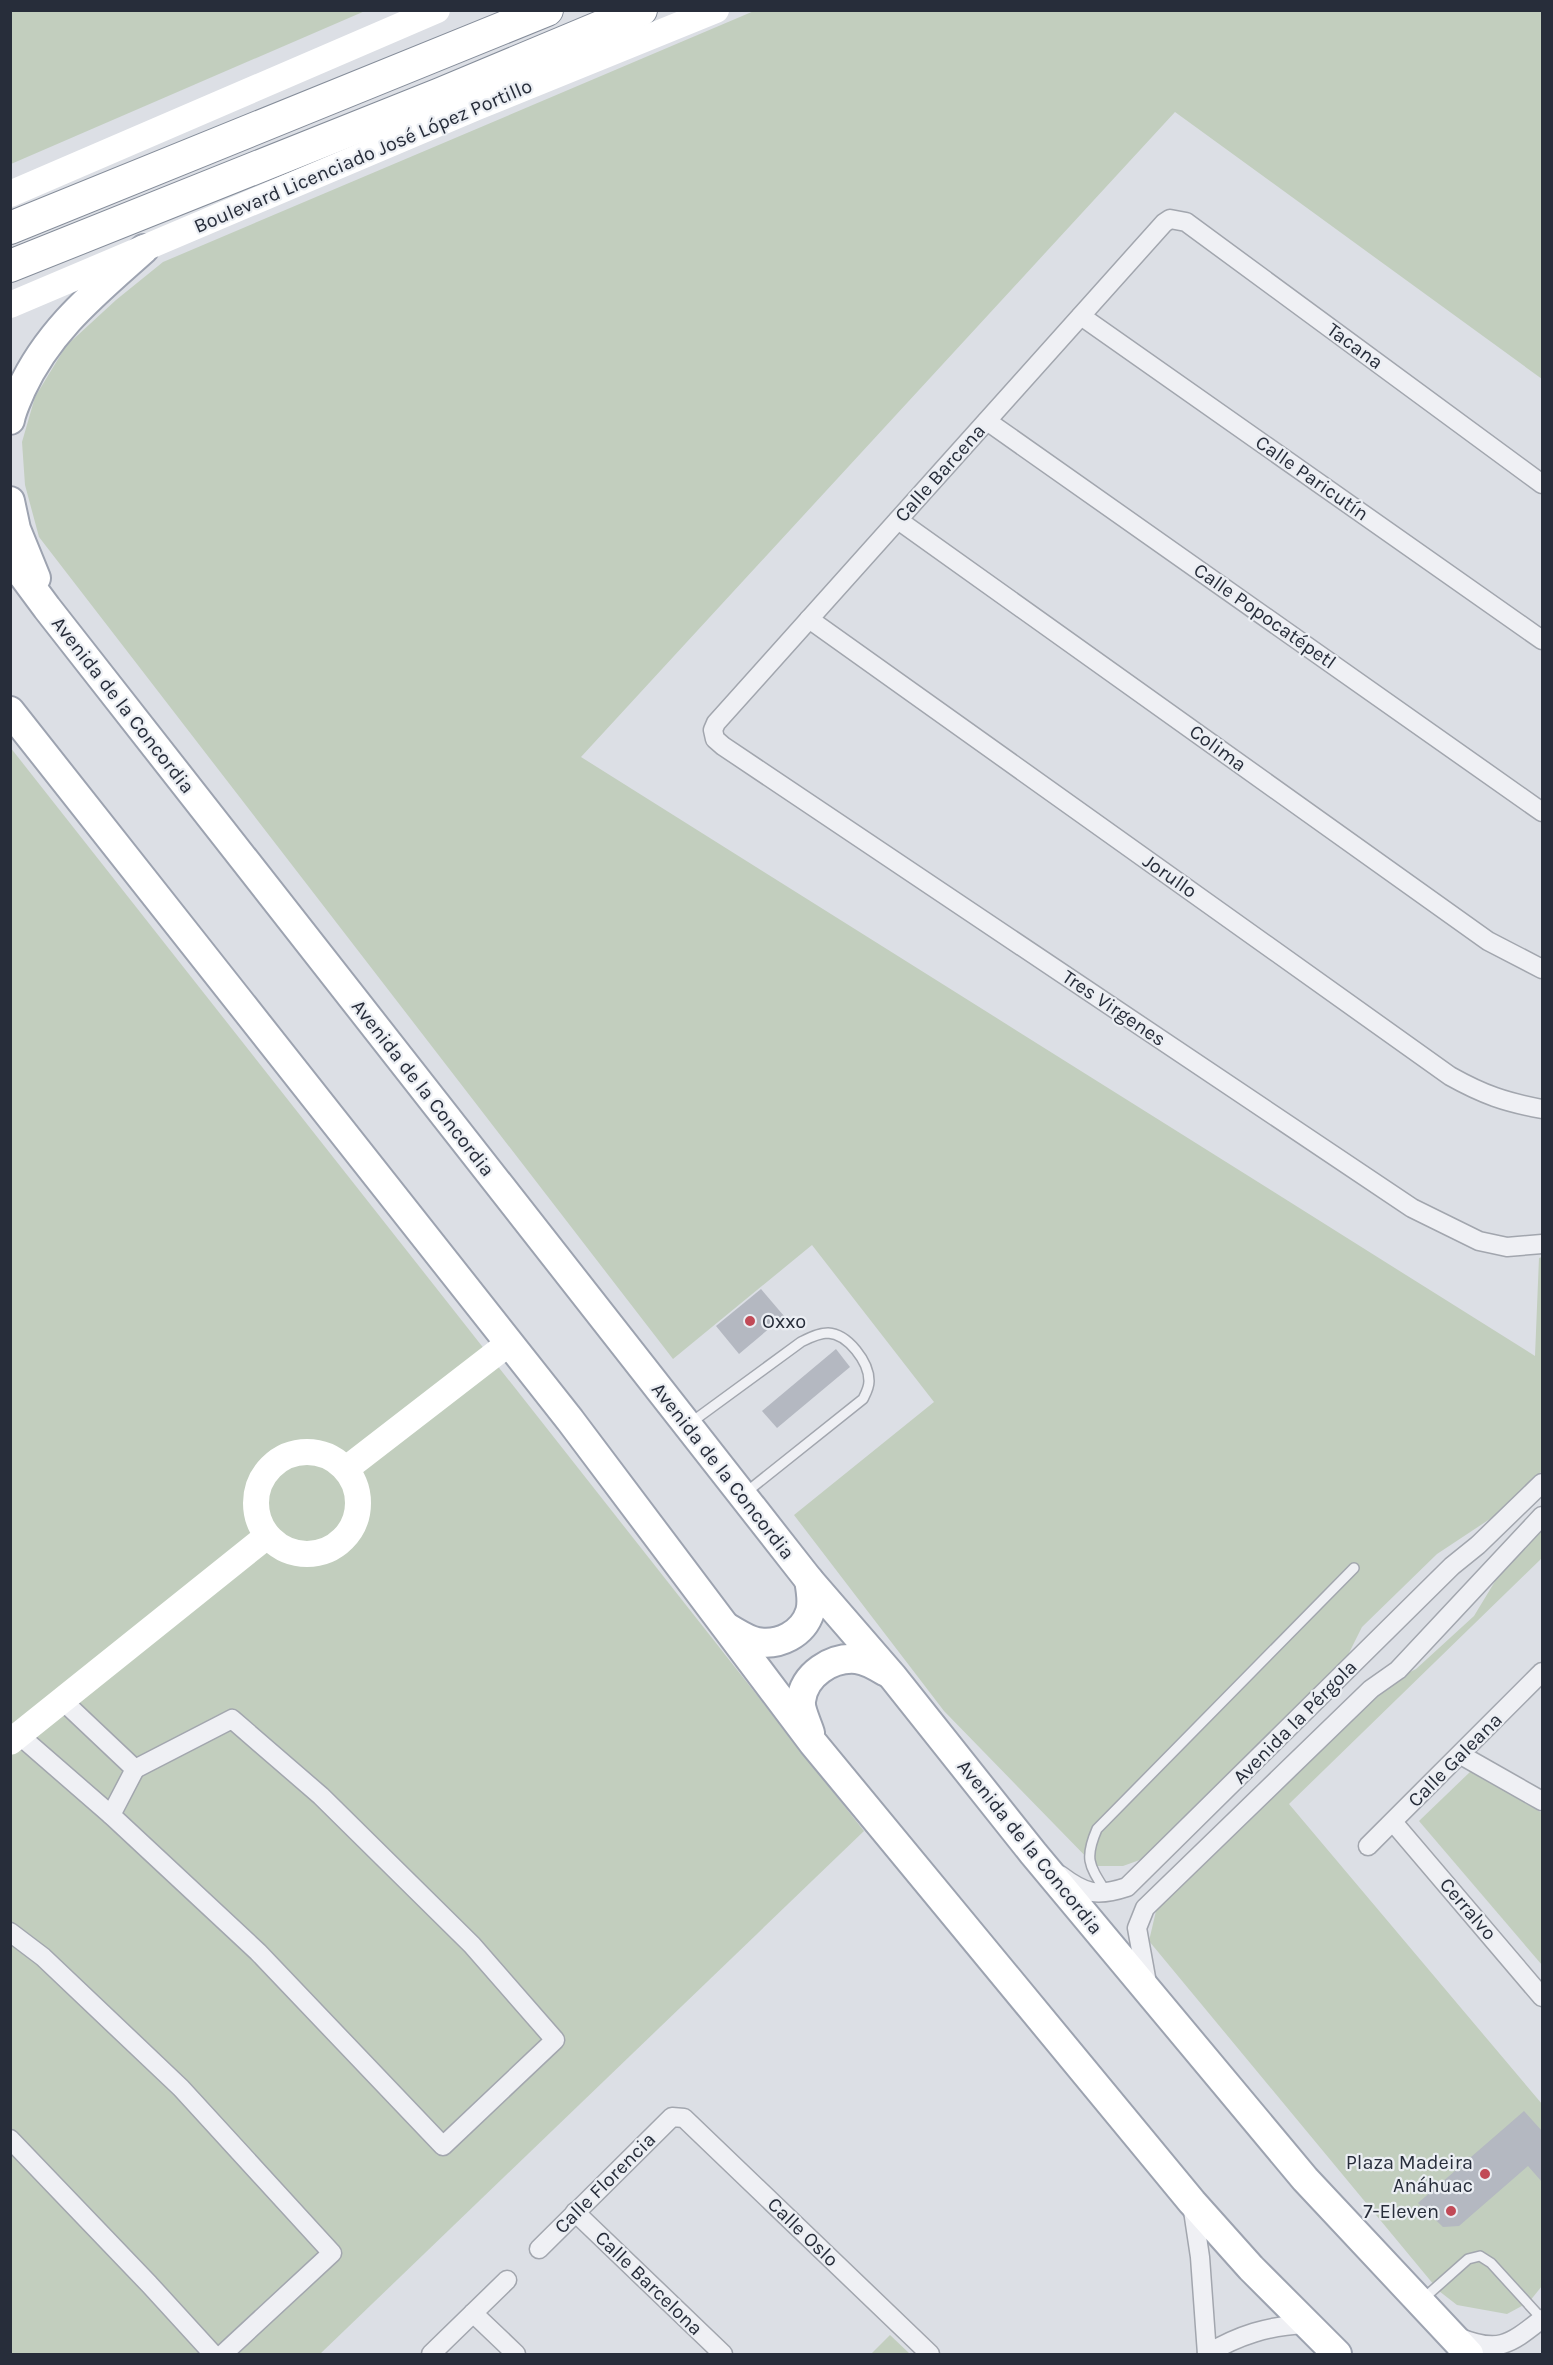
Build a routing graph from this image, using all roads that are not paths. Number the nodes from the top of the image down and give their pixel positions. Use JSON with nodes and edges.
{"nodes":[{"id":1,"x":437,"y":10,"type":"edge"},
{"id":2,"x":517,"y":10,"type":"edge"},
{"id":3,"x":547,"y":10,"type":"edge"},
{"id":4,"x":641,"y":10,"type":"edge"},
{"id":5,"x":716,"y":10,"type":"edge"},
{"id":6,"x":483,"y":38,"type":"junction"},
{"id":7,"x":10,"y":194,"type":"edge"},
{"id":8,"x":1164,"y":223,"type":"joint"},
{"id":9,"x":10,"y":228,"type":"edge"},
{"id":10,"x":144,"y":249,"type":"junction"},
{"id":11,"x":10,"y":266,"type":"edge"},
{"id":12,"x":10,"y":305,"type":"edge"},
{"id":13,"x":1081,"y":316,"type":"junction"},
{"id":14,"x":10,"y":420,"type":"edge"},
{"id":15,"x":987,"y":421,"type":"junction"},
{"id":16,"x":1542,"y":484,"type":"edge"},
{"id":17,"x":10,"y":501,"type":"edge"},
{"id":18,"x":898,"y":520,"type":"junction"},
{"id":19,"x":10,"y":558,"type":"edge"},
{"id":20,"x":47,"y":608,"type":"junction"},
{"id":21,"x":809,"y":619,"type":"junction"},
{"id":22,"x":1542,"y":640,"type":"edge"},
{"id":23,"x":10,"y":711,"type":"edge"},
{"id":24,"x":716,"y":723,"type":"joint"},
{"id":25,"x":1542,"y":812,"type":"edge"},
{"id":26,"x":1542,"y":969,"type":"edge"},
{"id":27,"x":1542,"y":1109,"type":"edge"},
{"id":28,"x":1542,"y":1244,"type":"edge"},
{"id":29,"x":509,"y":1344,"type":"junction"},
{"id":30,"x":687,"y":1425,"type":"junction"},
{"id":31,"x":346,"y":1469,"type":"junction"},
{"id":32,"x":1542,"y":1484,"type":"edge"},
{"id":33,"x":742,"y":1495,"type":"junction"},
{"id":34,"x":1542,"y":1516,"type":"edge"},
{"id":35,"x":267,"y":1536,"type":"junction"},
{"id":36,"x":1478,"y":1545,"type":"junction"},
{"id":37,"x":1498,"y":1563,"type":"junction"},
{"id":38,"x":1354,"y":1568,"type":"dead end"},
{"id":39,"x":809,"y":1580,"type":"junction"},
{"id":40,"x":726,"y":1627,"type":"junction"},
{"id":41,"x":1351,"y":1668,"type":"junction"},
{"id":42,"x":1542,"y":1672,"type":"edge"},
{"id":43,"x":893,"y":1677,"type":"junction"},
{"id":44,"x":1371,"y":1689,"type":"junction"},
{"id":45,"x":62,"y":1700,"type":"junction"},
{"id":46,"x":14,"y":1739,"type":"edge"},
{"id":47,"x":813,"y":1743,"type":"junction"},
{"id":48,"x":1461,"y":1755,"type":"junction"},
{"id":49,"x":135,"y":1769,"type":"junction"},
{"id":50,"x":1542,"y":1801,"type":"edge"},
{"id":51,"x":111,"y":1815,"type":"junction"},
{"id":52,"x":1393,"y":1822,"type":"junction"},
{"id":53,"x":1368,"y":1846,"type":"dead end"},
{"id":54,"x":1033,"y":1853,"type":"junction"},
{"id":55,"x":1107,"y":1894,"type":"junction"},
{"id":56,"x":10,"y":1932,"type":"edge"},
{"id":57,"x":1149,"y":1991,"type":"junction"},
{"id":58,"x":1542,"y":1997,"type":"edge"},
{"id":59,"x":672,"y":2117,"type":"joint"},
{"id":60,"x":10,"y":2139,"type":"edge"},
{"id":61,"x":1192,"y":2202,"type":"junction"},
{"id":62,"x":575,"y":2212,"type":"junction"},
{"id":63,"x":539,"y":2249,"type":"dead end"},
{"id":64,"x":507,"y":2280,"type":"dead end"},
{"id":65,"x":1419,"y":2302,"type":"junction"},
{"id":66,"x":473,"y":2313,"type":"junction"},
{"id":67,"x":1542,"y":2319,"type":"edge"},
{"id":68,"x":1305,"y":2325,"type":"junction"},
{"id":69,"x":1449,"y":2334,"type":"junction"},
{"id":70,"x":213,"y":2355,"type":"edge"},
{"id":71,"x":223,"y":2355,"type":"edge"},
{"id":72,"x":431,"y":2355,"type":"edge"},
{"id":73,"x":516,"y":2355,"type":"edge"},
{"id":74,"x":723,"y":2355,"type":"edge"},
{"id":75,"x":930,"y":2355,"type":"edge"},
{"id":76,"x":1337,"y":2355,"type":"edge"},
{"id":77,"x":1469,"y":2355,"type":"edge"}],
"edges":[{"from":1,"to":7,"type":"street"},
{"from":2,"to":6,"type":"highway"},
{"from":3,"to":6,"type":"highway"},
{"from":4,"to":11,"type":"highway","name":"Boulevard Licenciado José López Portillo"},
{"from":5,"to":10,"type":"street","name":"Boulevard Licenciado José López Portillo"},
{"from":6,"to":9,"type":"highway"},
{"from":8,"to":13,"type":"street","name":"Calle Barcena"},
{"from":8,"to":16,"type":"street","name":"Tacana"},
{"from":10,"to":12,"type":"street","name":"Boulevard Licenciado José López Portillo"},
{"from":10,"to":14,"type":"main road"},
{"from":13,"to":15,"type":"street","name":"Calle Barcena"},
{"from":13,"to":22,"type":"street","name":"Calle Paricutín"},
{"from":15,"to":18,"type":"street","name":"Calle Barcena"},
{"from":15,"to":25,"type":"street","name":"Calle Popocatépetl"},
{"from":17,"to":20,"type":"main road"},
{"from":18,"to":21,"type":"street","name":"Calle Barcena"},
{"from":18,"to":26,"type":"street","name":"Colima"},
{"from":19,"to":20,"type":"main road","name":"Avenida de la Concordia"},
{"from":20,"to":30,"type":"main road","name":"Avenida de la Concordia"},
{"from":21,"to":24,"type":"street","name":"Calle Barcena"},
{"from":21,"to":27,"type":"street","name":"Jorullo"},
{"from":23,"to":29,"type":"main road"},
{"from":24,"to":28,"type":"street","name":"Tres Virgenes"},
{"from":29,"to":31,"type":"street"},
{"from":29,"to":40,"type":"main road"},
{"from":30,"to":33,"type":"main road","name":"Avenida de la Concordia"},
{"from":30,"to":33,"type":"lane"},
{"from":31,"to":35,"type":"street"},
{"from":31,"to":35,"type":"street"},
{"from":32,"to":36,"type":"street","name":"Avenida la Pérgola"},
{"from":33,"to":39,"type":"main road","name":"Avenida de la Concordia"},
{"from":34,"to":37,"type":"street","name":"Avenida la Pérgola"},
{"from":35,"to":45,"type":"street"},
{"from":36,"to":37,"type":"street"},
{"from":36,"to":41,"type":"street","name":"Avenida la Pérgola"},
{"from":37,"to":44,"type":"street","name":"Avenida la Pérgola"},
{"from":38,"to":55,"type":"lane"},
{"from":39,"to":40,"type":"main road"},
{"from":39,"to":43,"type":"main road","name":"Avenida de la Concordia"},
{"from":40,"to":47,"type":"main road"},
{"from":41,"to":44,"type":"street"},
{"from":41,"to":55,"type":"street","name":"Avenida la Pérgola"},
{"from":42,"to":48,"type":"street","name":"Calle Galeana"},
{"from":43,"to":47,"type":"main road"},
{"from":43,"to":54,"type":"main road","name":"Avenida de la Concordia"},
{"from":44,"to":57,"type":"street","name":"Avenida la Pérgola"},
{"from":45,"to":46,"type":"street"},
{"from":45,"to":49,"type":"street"},
{"from":46,"to":51,"type":"street"},
{"from":47,"to":61,"type":"main road"},
{"from":48,"to":50,"type":"street"},
{"from":48,"to":52,"type":"street","name":"Calle Galeana"},
{"from":49,"to":51,"type":"street"},
{"from":49,"to":51,"type":"street"},
{"from":52,"to":53,"type":"street","name":"Calle Galeana"},
{"from":52,"to":58,"type":"street","name":"Cerralvo"},
{"from":54,"to":55,"type":"street"},
{"from":54,"to":57,"type":"main road","name":"Avenida de la Concordia"},
{"from":56,"to":71,"type":"street"},
{"from":57,"to":65,"type":"main road","name":"Avenida de la Concordia"},
{"from":59,"to":62,"type":"street","name":"Calle Florencia"},
{"from":59,"to":75,"type":"street","name":"Calle Oslo"},
{"from":60,"to":70,"type":"street"},
{"from":61,"to":68,"type":"main road"},
{"from":61,"to":68,"type":"street"},
{"from":62,"to":63,"type":"street","name":"Calle Florencia"},
{"from":62,"to":74,"type":"street","name":"Calle Barcelona"},
{"from":64,"to":66,"type":"street"},
{"from":65,"to":67,"type":"lane"},
{"from":65,"to":69,"type":"main road","name":"Avenida de la Concordia"},
{"from":66,"to":72,"type":"street"},
{"from":66,"to":73,"type":"street"},
{"from":67,"to":69,"type":"street"},
{"from":68,"to":76,"type":"main road"},
{"from":69,"to":77,"type":"main road","name":"Avenida de la Concordia"}]}
